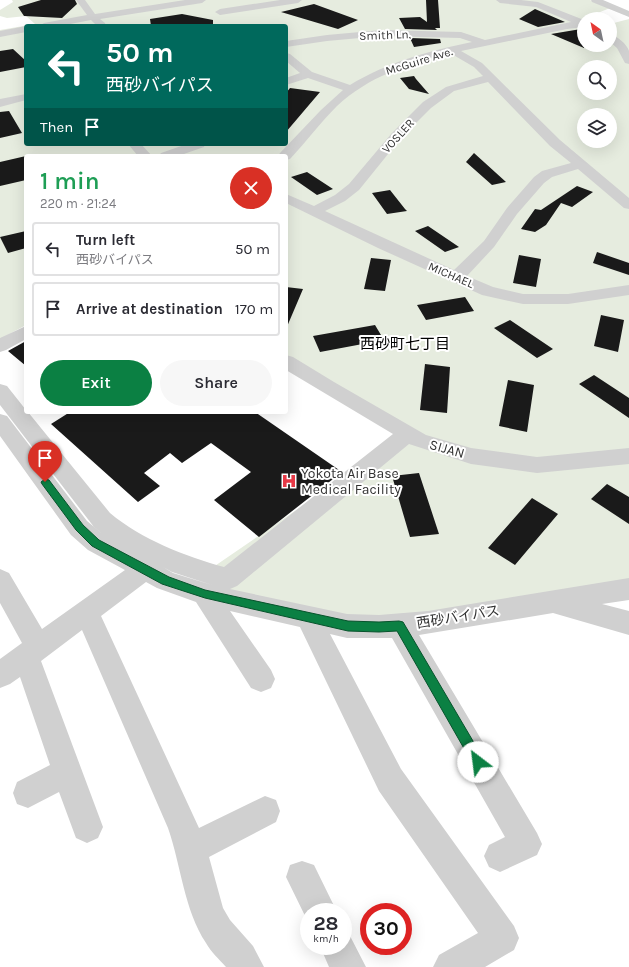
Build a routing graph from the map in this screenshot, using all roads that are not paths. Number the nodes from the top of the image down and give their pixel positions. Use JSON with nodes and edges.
{"nodes":[{"id":1,"x":80,"y":0,"type":"edge"},
{"id":2,"x":298,"y":0,"type":"edge"},
{"id":3,"x":500,"y":0,"type":"edge"},
{"id":4,"x":596,"y":0,"type":"edge"},
{"id":5,"x":210,"y":5,"type":"edge"},
{"id":6,"x":629,"y":14,"type":"edge"},
{"id":7,"x":92,"y":17,"type":"junction"},
{"id":8,"x":617,"y":17,"type":"edge"},
{"id":9,"x":231,"y":19,"type":"dead end"},
{"id":10,"x":577,"y":20,"type":"edge"},
{"id":11,"x":55,"y":24,"type":"edge"},
{"id":12,"x":101,"y":24,"type":"edge"},
{"id":13,"x":577,"y":24,"type":"edge"},
{"id":14,"x":24,"y":31,"type":"edge"},
{"id":15,"x":0,"y":34,"type":"edge"},
{"id":16,"x":483,"y":43,"type":"junction"},
{"id":17,"x":617,"y":43,"type":"edge"},
{"id":18,"x":288,"y":44,"type":"edge"},
{"id":19,"x":452,"y":50,"type":"junction"},
{"id":20,"x":288,"y":58,"type":"edge"},
{"id":21,"x":629,"y":61,"type":"edge"},
{"id":22,"x":308,"y":74,"type":"junction"},
{"id":23,"x":491,"y":78,"type":"junction"},
{"id":24,"x":288,"y":81,"type":"edge"},
{"id":25,"x":352,"y":89,"type":"junction"},
{"id":26,"x":24,"y":97,"type":"edge"},
{"id":27,"x":0,"y":103,"type":"edge"},
{"id":28,"x":136,"y":146,"type":"edge"},
{"id":29,"x":194,"y":146,"type":"edge"},
{"id":30,"x":143,"y":154,"type":"edge"},
{"id":31,"x":172,"y":154,"type":"edge"},
{"id":32,"x":287,"y":154,"type":"edge"},
{"id":33,"x":579,"y":165,"type":"junction"},
{"id":34,"x":288,"y":199,"type":"edge"},
{"id":35,"x":629,"y":205,"type":"edge"},
{"id":36,"x":315,"y":211,"type":"junction"},
{"id":37,"x":456,"y":277,"type":"junction"},
{"id":38,"x":629,"y":290,"type":"edge"},
{"id":39,"x":24,"y":333,"type":"edge"},
{"id":40,"x":0,"y":346,"type":"edge"},
{"id":41,"x":288,"y":362,"type":"edge"},
{"id":42,"x":0,"y":391,"type":"edge"},
{"id":43,"x":0,"y":421,"type":"edge"},
{"id":44,"x":407,"y":434,"type":"junction"},
{"id":45,"x":629,"y":456,"type":"edge"},
{"id":46,"x":144,"y":570,"type":"junction"},
{"id":47,"x":0,"y":580,"type":"edge"},
{"id":48,"x":629,"y":589,"type":"edge"},
{"id":49,"x":205,"y":594,"type":"junction"},
{"id":50,"x":554,"y":602,"type":"junction"},
{"id":51,"x":87,"y":612,"type":"junction"},
{"id":52,"x":308,"y":617,"type":"junction"},
{"id":53,"x":629,"y":623,"type":"edge"},
{"id":54,"x":399,"y":626,"type":"junction"},
{"id":55,"x":32,"y":651,"type":"junction"},
{"id":56,"x":0,"y":675,"type":"edge"},
{"id":57,"x":262,"y":679,"type":"dead end"},
{"id":58,"x":67,"y":772,"type":"junction"},
{"id":59,"x":28,"y":793,"type":"dead end"},
{"id":60,"x":265,"y":811,"type":"dead end"},
{"id":61,"x":87,"y":827,"type":"dead end"},
{"id":62,"x":191,"y":849,"type":"junction"},
{"id":63,"x":500,"y":856,"type":"dead end"},
{"id":64,"x":302,"y":877,"type":"dead end"},
{"id":65,"x":315,"y":903,"type":"edge"},
{"id":66,"x":342,"y":955,"type":"edge"},
{"id":67,"x":246,"y":967,"type":"edge"},
{"id":68,"x":348,"y":967,"type":"edge"},
{"id":69,"x":451,"y":967,"type":"edge"}],
"edges":[{"from":1,"to":7,"type":"street"},
{"from":2,"to":5,"type":"street"},
{"from":3,"to":10,"type":"street"},
{"from":4,"to":6,"type":"street"},
{"from":5,"to":7,"type":"street"},
{"from":5,"to":9,"type":"street"},
{"from":6,"to":8,"type":"street"},
{"from":7,"to":11,"type":"street"},
{"from":7,"to":12,"type":"street"},
{"from":13,"to":16,"type":"street","name":"McGuire Ave."},
{"from":14,"to":15,"type":"street"},
{"from":16,"to":18,"type":"street","name":"Smith Ln."},
{"from":16,"to":19,"type":"street","name":"McGuire Ave."},
{"from":17,"to":21,"type":"street"},
{"from":19,"to":23,"type":"street"},
{"from":19,"to":25,"type":"street","name":"McGuire Ave."},
{"from":20,"to":22,"type":"street"},
{"from":22,"to":24,"type":"street"},
{"from":22,"to":25,"type":"street"},
{"from":23,"to":33,"type":"street"},
{"from":23,"to":36,"type":"street","name":"VOSLER"},
{"from":25,"to":32,"type":"street","name":"McGuire Ave."},
{"from":26,"to":27,"type":"street"},
{"from":28,"to":30,"type":"street"},
{"from":29,"to":31,"type":"street"},
{"from":33,"to":35,"type":"street"},
{"from":33,"to":37,"type":"street"},
{"from":34,"to":36,"type":"street","name":"MICHAEL"},
{"from":36,"to":37,"type":"street","name":"MICHAEL"},
{"from":37,"to":38,"type":"street","name":"MICHAEL"},
{"from":39,"to":40,"type":"street"},
{"from":41,"to":44,"type":"street","name":"SIJAN"},
{"from":42,"to":44,"type":"street"},
{"from":43,"to":46,"type":"street","name":"西砂バイパス"},
{"from":44,"to":45,"type":"street","name":"SIJAN"},
{"from":46,"to":49,"type":"street","name":"西砂バイパス"},
{"from":46,"to":51,"type":"street"},
{"from":47,"to":55,"type":"street"},
{"from":48,"to":50,"type":"street","name":"西砂バイパス"},
{"from":49,"to":52,"type":"street","name":"西砂バイパス"},
{"from":49,"to":57,"type":"street"},
{"from":50,"to":53,"type":"street"},
{"from":50,"to":54,"type":"street","name":"西砂バイパス"},
{"from":51,"to":55,"type":"street"},
{"from":51,"to":62,"type":"street"},
{"from":52,"to":54,"type":"street","name":"西砂バイパス"},
{"from":52,"to":69,"type":"street"},
{"from":54,"to":63,"type":"street"},
{"from":55,"to":56,"type":"street"},
{"from":55,"to":58,"type":"street"},
{"from":58,"to":59,"type":"street"},
{"from":58,"to":61,"type":"street"},
{"from":60,"to":62,"type":"street"},
{"from":62,"to":67,"type":"street"},
{"from":64,"to":65,"type":"street"},
{"from":66,"to":68,"type":"street"}]}
